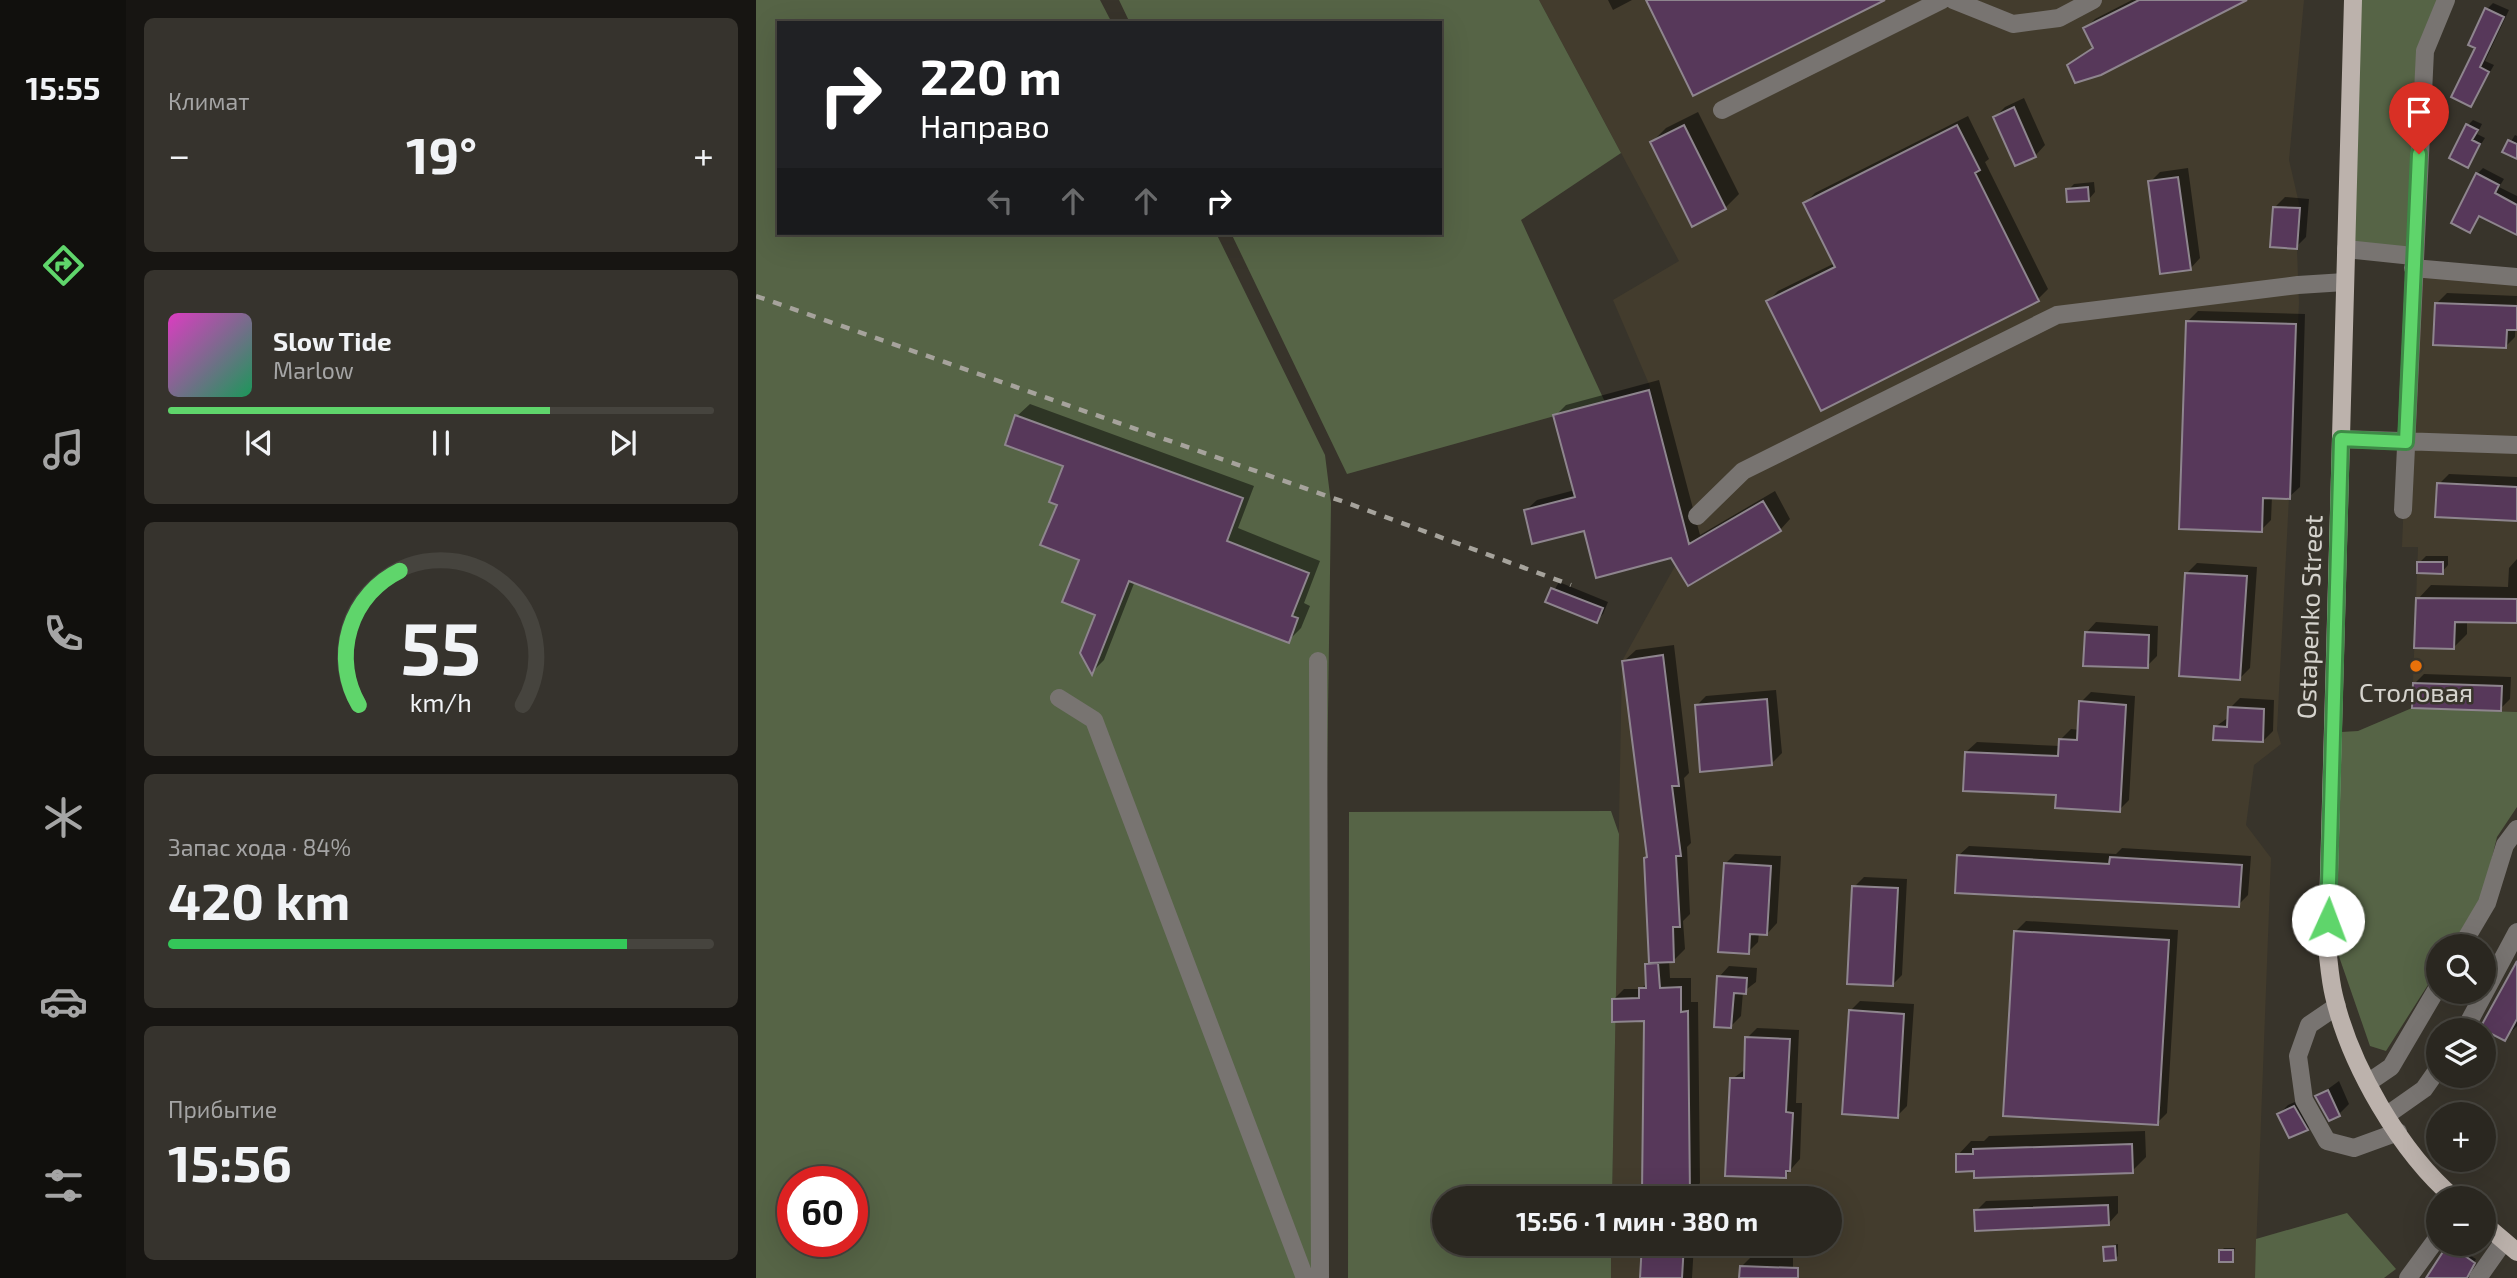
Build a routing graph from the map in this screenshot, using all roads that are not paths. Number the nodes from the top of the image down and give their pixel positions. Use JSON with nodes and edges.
{"nodes":[{"id":1,"x":1942,"y":0,"type":"edge"},
{"id":2,"x":1953,"y":0,"type":"edge"},
{"id":3,"x":2093,"y":0,"type":"edge"},
{"id":4,"x":2353,"y":0,"type":"edge"},
{"id":5,"x":2446,"y":0,"type":"edge"},
{"id":6,"x":1722,"y":110,"type":"dead end"},
{"id":7,"x":2346,"y":248,"type":"junction"},
{"id":8,"x":2413,"y":262,"type":"junction"},
{"id":9,"x":2517,"y":277,"type":"edge"},
{"id":10,"x":2345,"y":282,"type":"junction"},
{"id":11,"x":2341,"y":439,"type":"junction"},
{"id":12,"x":2406,"y":442,"type":"junction"},
{"id":13,"x":2517,"y":445,"type":"edge"},
{"id":14,"x":2403,"y":510,"type":"dead end"},
{"id":15,"x":1697,"y":516,"type":"dead end"},
{"id":16,"x":1318,"y":661,"type":"dead end"},
{"id":17,"x":1059,"y":698,"type":"dead end"},
{"id":18,"x":2517,"y":829,"type":"edge"},
{"id":19,"x":2517,"y":932,"type":"edge"},
{"id":20,"x":2469,"y":934,"type":"edge"},
{"id":21,"x":2428,"y":1004,"type":"edge"},
{"id":22,"x":2337,"y":1006,"type":"junction"},
{"id":23,"x":2471,"y":1018,"type":"edge"},
{"id":24,"x":2369,"y":1082,"type":"junction"},
{"id":25,"x":2426,"y":1087,"type":"edge"},
{"id":26,"x":2387,"y":1115,"type":"junction"},
{"id":27,"x":2398,"y":1132,"type":"junction"},
{"id":28,"x":2443,"y":1186,"type":"edge"},
{"id":29,"x":2496,"y":1234,"type":"edge"},
{"id":30,"x":2510,"y":1246,"type":"edge"},
{"id":31,"x":2426,"y":1253,"type":"edge"},
{"id":32,"x":1305,"y":1278,"type":"edge"},
{"id":33,"x":1320,"y":1278,"type":"edge"},
{"id":34,"x":2408,"y":1278,"type":"edge"},
{"id":35,"x":2478,"y":1278,"type":"edge"}],
"edges":[{"from":1,"to":6,"type":"street"},
{"from":2,"to":3,"type":"street"},
{"from":4,"to":7,"type":"main road","name":"Ostapenko Street"},
{"from":5,"to":8,"type":"street"},
{"from":7,"to":8,"type":"street"},
{"from":7,"to":10,"type":"main road","name":"Ostapenko Street"},
{"from":8,"to":9,"type":"street"},
{"from":8,"to":12,"type":"street"},
{"from":10,"to":11,"type":"main road","name":"Ostapenko Street"},
{"from":10,"to":15,"type":"street"},
{"from":11,"to":12,"type":"street"},
{"from":11,"to":22,"type":"main road","name":"Ostapenko Street"},
{"from":12,"to":13,"type":"street"},
{"from":12,"to":14,"type":"street"},
{"from":16,"to":33,"type":"street"},
{"from":17,"to":32,"type":"street"},
{"from":18,"to":20,"type":"street"},
{"from":19,"to":23,"type":"street"},
{"from":21,"to":24,"type":"street"},
{"from":22,"to":24,"type":"main road","name":"Ostapenko Street"},
{"from":22,"to":27,"type":"street"},
{"from":24,"to":26,"type":"main road","name":"Ostapenko Street"},
{"from":25,"to":26,"type":"street"},
{"from":26,"to":27,"type":"main road","name":"Ostapenko Street"},
{"from":27,"to":28,"type":"main road","name":"Ostapenko Street"},
{"from":29,"to":30,"type":"main road"},
{"from":30,"to":35,"type":"street"},
{"from":31,"to":34,"type":"street"}]}
